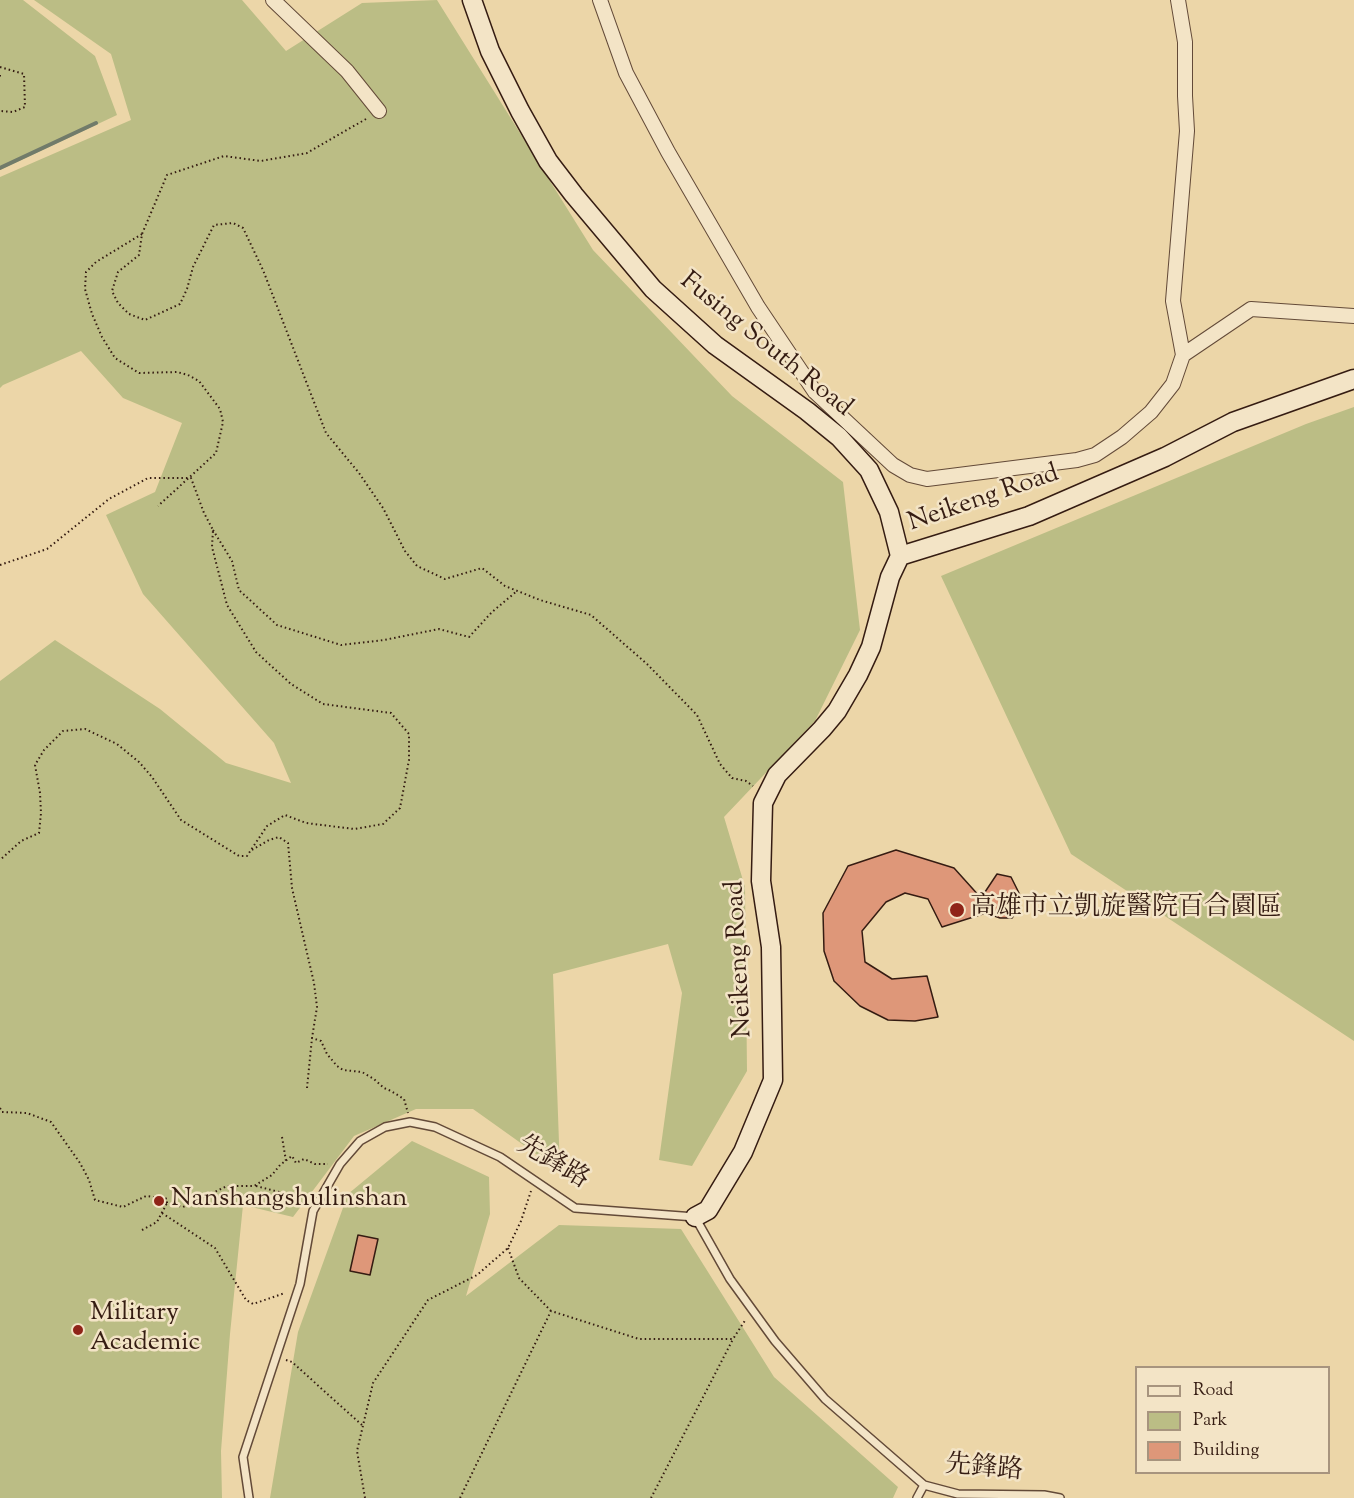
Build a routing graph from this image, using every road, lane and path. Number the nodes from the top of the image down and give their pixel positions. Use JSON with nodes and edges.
{"nodes":[{"id":1,"x":273,"y":0,"type":"edge"},
{"id":2,"x":472,"y":0,"type":"edge"},
{"id":3,"x":600,"y":0,"type":"edge"},
{"id":4,"x":1178,"y":0,"type":"edge"},
{"id":5,"x":0,"y":66,"type":"edge"},
{"id":6,"x":0,"y":111,"type":"edge"},
{"id":7,"x":379,"y":111,"type":"joint"},
{"id":8,"x":142,"y":234,"type":"junction"},
{"id":9,"x":1354,"y":316,"type":"edge"},
{"id":10,"x":1183,"y":355,"type":"junction"},
{"id":11,"x":1354,"y":379,"type":"edge"},
{"id":12,"x":190,"y":478,"type":"junction"},
{"id":13,"x":158,"y":506,"type":"dead end"},
{"id":14,"x":213,"y":530,"type":"junction"},
{"id":15,"x":900,"y":556,"type":"junction"},
{"id":16,"x":0,"y":565,"type":"edge"},
{"id":17,"x":517,"y":591,"type":"junction"},
{"id":18,"x":770,"y":791,"type":"junction"},
{"id":19,"x":251,"y":850,"type":"junction"},
{"id":20,"x":0,"y":860,"type":"edge"},
{"id":21,"x":312,"y":1038,"type":"junction"},
{"id":22,"x":307,"y":1088,"type":"dead end"},
{"id":23,"x":0,"y":1108,"type":"edge"},
{"id":24,"x":410,"y":1122,"type":"junction"},
{"id":25,"x":282,"y":1137,"type":"dead end"},
{"id":26,"x":286,"y":1161,"type":"junction"},
{"id":27,"x":340,"y":1164,"type":"junction"},
{"id":28,"x":535,"y":1180,"type":"junction"},
{"id":29,"x":254,"y":1186,"type":"junction"},
{"id":30,"x":167,"y":1203,"type":"junction"},
{"id":31,"x":314,"y":1211,"type":"junction"},
{"id":32,"x":162,"y":1213,"type":"junction"},
{"id":33,"x":695,"y":1217,"type":"junction"},
{"id":34,"x":142,"y":1230,"type":"dead end"},
{"id":35,"x":508,"y":1248,"type":"junction"},
{"id":36,"x":300,"y":1284,"type":"junction"},
{"id":37,"x":752,"y":1309,"type":"junction"},
{"id":38,"x":551,"y":1311,"type":"junction"},
{"id":39,"x":734,"y":1339,"type":"junction"},
{"id":40,"x":276,"y":1357,"type":"junction"},
{"id":41,"x":363,"y":1426,"type":"junction"},
{"id":42,"x":924,"y":1485,"type":"junction"},
{"id":43,"x":249,"y":1498,"type":"edge"},
{"id":44,"x":365,"y":1498,"type":"edge"},
{"id":45,"x":460,"y":1498,"type":"edge"},
{"id":46,"x":651,"y":1498,"type":"edge"},
{"id":47,"x":916,"y":1498,"type":"edge"},
{"id":48,"x":1060,"y":1498,"type":"edge"}],
"edges":[{"from":1,"to":7,"type":"street"},
{"from":2,"to":15,"type":"street","name":"Fusing South Road"},
{"from":3,"to":10,"type":"street"},
{"from":4,"to":10,"type":"street"},
{"from":5,"to":6,"type":"path"},
{"from":7,"to":8,"type":"path"},
{"from":8,"to":12,"type":"path"},
{"from":8,"to":17,"type":"path"},
{"from":9,"to":10,"type":"street"},
{"from":11,"to":15,"type":"street","name":"Neikeng Road"},
{"from":12,"to":13,"type":"path"},
{"from":12,"to":14,"type":"path"},
{"from":12,"to":16,"type":"path"},
{"from":14,"to":17,"type":"path"},
{"from":14,"to":19,"type":"path"},
{"from":15,"to":18,"type":"street","name":"Neikeng Road"},
{"from":17,"to":18,"type":"path"},
{"from":18,"to":33,"type":"street","name":"Neikeng Road"},
{"from":19,"to":20,"type":"path"},
{"from":19,"to":21,"type":"path"},
{"from":21,"to":22,"type":"path"},
{"from":21,"to":24,"type":"path"},
{"from":23,"to":30,"type":"path"},
{"from":24,"to":27,"type":"lane","name":"先鋒路"},
{"from":24,"to":28,"type":"lane","name":"先鋒路"},
{"from":25,"to":26,"type":"path"},
{"from":26,"to":27,"type":"path"},
{"from":26,"to":29,"type":"path"},
{"from":27,"to":31,"type":"lane","name":"先鋒路"},
{"from":28,"to":33,"type":"lane","name":"先鋒路"},
{"from":28,"to":35,"type":"path"},
{"from":29,"to":30,"type":"path"},
{"from":29,"to":31,"type":"path"},
{"from":30,"to":32,"type":"path"},
{"from":31,"to":36,"type":"lane","name":"先鋒路"},
{"from":32,"to":34,"type":"path"},
{"from":32,"to":36,"type":"path"},
{"from":33,"to":37,"type":"lane","name":"先鋒路"},
{"from":35,"to":38,"type":"path"},
{"from":35,"to":41,"type":"path"},
{"from":36,"to":40,"type":"lane","name":"先鋒路"},
{"from":37,"to":39,"type":"path"},
{"from":37,"to":42,"type":"lane","name":"先鋒路"},
{"from":38,"to":39,"type":"path"},
{"from":38,"to":45,"type":"path"},
{"from":39,"to":46,"type":"path"},
{"from":40,"to":41,"type":"path"},
{"from":40,"to":43,"type":"lane","name":"先鋒路"},
{"from":41,"to":44,"type":"path"},
{"from":42,"to":47,"type":"lane"},
{"from":42,"to":48,"type":"lane","name":"先鋒路"}]}
